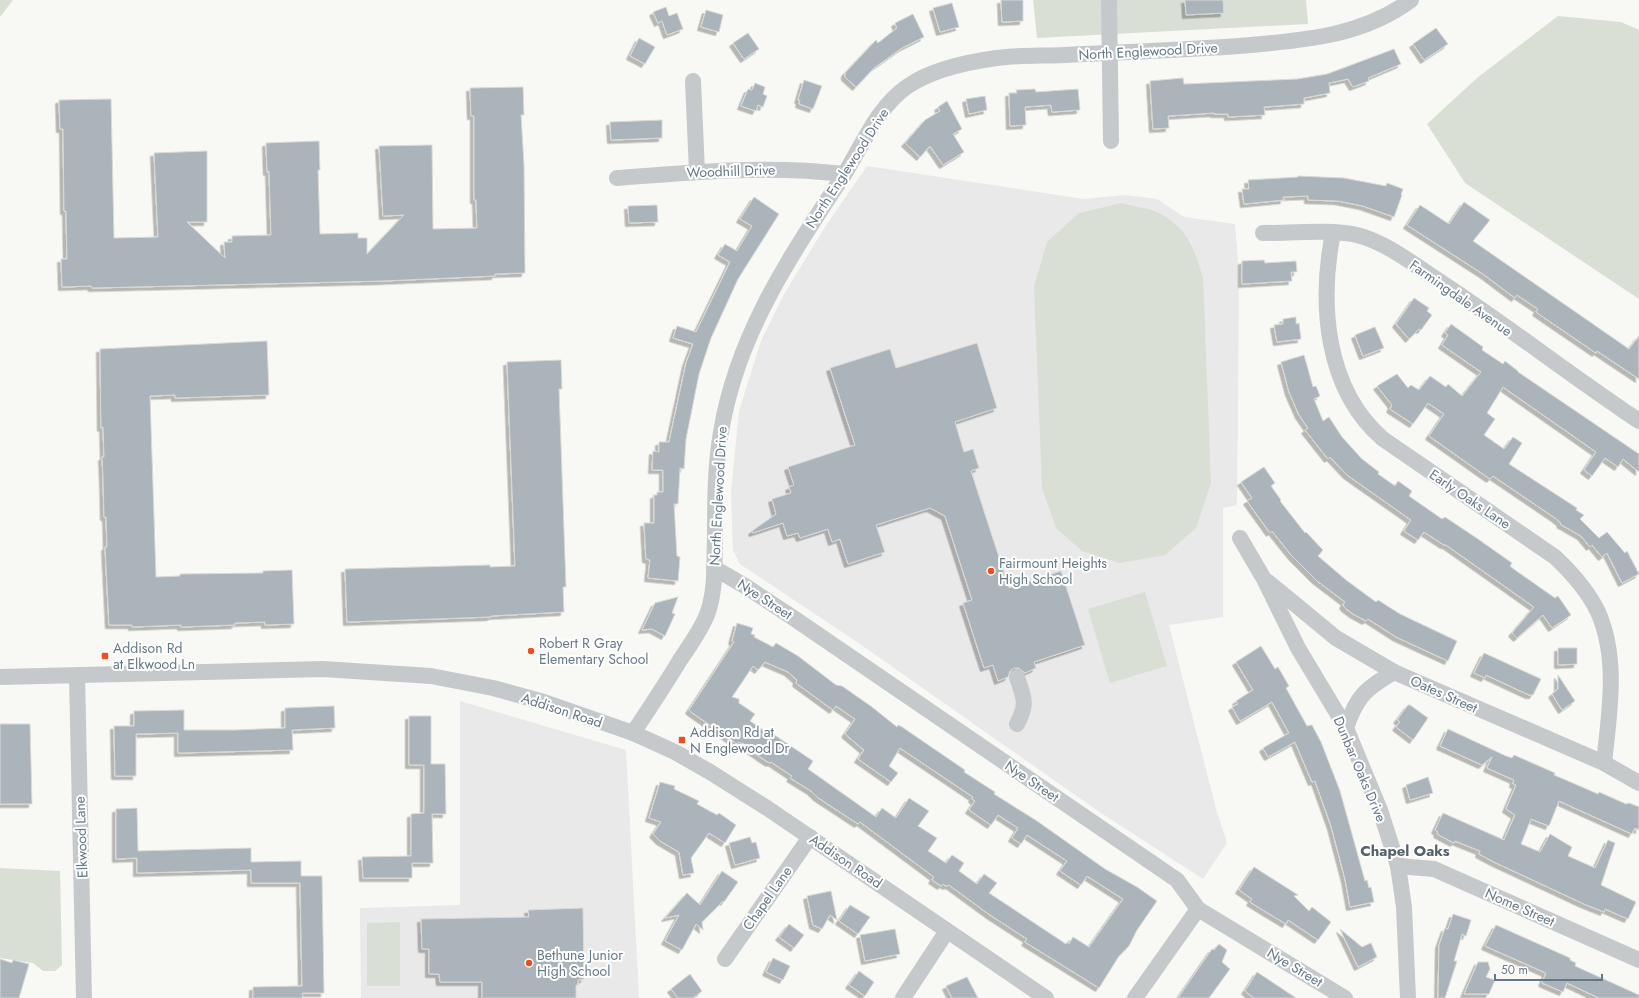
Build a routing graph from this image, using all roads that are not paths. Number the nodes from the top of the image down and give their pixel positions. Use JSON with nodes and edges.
{"nodes":[{"id":1,"x":1109,"y":0,"type":"edge"},
{"id":2,"x":1411,"y":0,"type":"edge"},
{"id":3,"x":1111,"y":52,"type":"junction"},
{"id":4,"x":693,"y":81,"type":"dead end"},
{"id":5,"x":1111,"y":141,"type":"dead end"},
{"id":6,"x":697,"y":172,"type":"junction"},
{"id":7,"x":844,"y":174,"type":"junction"},
{"id":8,"x":617,"y":178,"type":"dead end"},
{"id":9,"x":1263,"y":233,"type":"dead end"},
{"id":10,"x":1333,"y":233,"type":"junction"},
{"id":11,"x":1639,"y":421,"type":"edge"},
{"id":12,"x":1240,"y":538,"type":"dead end"},
{"id":13,"x":714,"y":568,"type":"junction"},
{"id":14,"x":1264,"y":578,"type":"junction"},
{"id":15,"x":1394,"y":672,"type":"junction"},
{"id":16,"x":77,"y":675,"type":"junction"},
{"id":17,"x":0,"y":677,"type":"edge"},
{"id":18,"x":1016,"y":677,"type":"dead end"},
{"id":19,"x":1017,"y":724,"type":"dead end"},
{"id":20,"x":1346,"y":728,"type":"junction"},
{"id":21,"x":633,"y":733,"type":"junction"},
{"id":22,"x":1604,"y":764,"type":"junction"},
{"id":23,"x":1639,"y":783,"type":"edge"},
{"id":24,"x":810,"y":837,"type":"junction"},
{"id":25,"x":1398,"y":866,"type":"junction"},
{"id":26,"x":1198,"y":908,"type":"junction"},
{"id":27,"x":948,"y":930,"type":"junction"},
{"id":28,"x":725,"y":959,"type":"dead end"},
{"id":29,"x":1639,"y":960,"type":"edge"},
{"id":30,"x":84,"y":998,"type":"edge"},
{"id":31,"x":903,"y":998,"type":"edge"},
{"id":32,"x":1046,"y":998,"type":"edge"},
{"id":33,"x":1135,"y":998,"type":"edge"},
{"id":34,"x":1345,"y":998,"type":"edge"},
{"id":35,"x":1408,"y":998,"type":"edge"}],
"edges":[{"from":1,"to":3,"type":"street"},
{"from":2,"to":3,"type":"street","name":"North Englewood Drive"},
{"from":3,"to":5,"type":"street"},
{"from":3,"to":7,"type":"street","name":"North Englewood Drive"},
{"from":4,"to":6,"type":"street"},
{"from":6,"to":7,"type":"street","name":"Woodhill Drive"},
{"from":6,"to":8,"type":"street","name":"Woodhill Drive"},
{"from":7,"to":13,"type":"street","name":"North Englewood Drive"},
{"from":9,"to":10,"type":"street","name":"Farmingdale Avenue"},
{"from":10,"to":11,"type":"street","name":"Farmingdale Avenue"},
{"from":10,"to":22,"type":"street","name":"Early Oaks Lane"},
{"from":12,"to":14,"type":"street","name":"Dunbar Oaks Drive"},
{"from":13,"to":21,"type":"street","name":"North Englewood Drive"},
{"from":13,"to":26,"type":"street","name":"Nye Street"},
{"from":14,"to":15,"type":"street","name":"Oates Street"},
{"from":14,"to":20,"type":"street","name":"Dunbar Oaks Drive"},
{"from":15,"to":20,"type":"street"},
{"from":15,"to":22,"type":"street","name":"Oates Street"},
{"from":16,"to":17,"type":"street","name":"Addison Road"},
{"from":16,"to":21,"type":"street","name":"Addison Road"},
{"from":16,"to":30,"type":"street","name":"Elkwood Lane"},
{"from":18,"to":19,"type":"street"},
{"from":20,"to":25,"type":"street","name":"Dunbar Oaks Drive"},
{"from":21,"to":24,"type":"street","name":"Addison Road"},
{"from":22,"to":23,"type":"street","name":"Oates Street"},
{"from":24,"to":27,"type":"street","name":"Addison Road"},
{"from":24,"to":28,"type":"street","name":"Chapel Lane"},
{"from":25,"to":29,"type":"street","name":"Nome Street"},
{"from":25,"to":35,"type":"street","name":"Dunbar Oaks Drive"},
{"from":26,"to":33,"type":"street"},
{"from":26,"to":34,"type":"street","name":"Nye Street"},
{"from":27,"to":31,"type":"street"},
{"from":27,"to":32,"type":"street","name":"Addison Road"}]}
